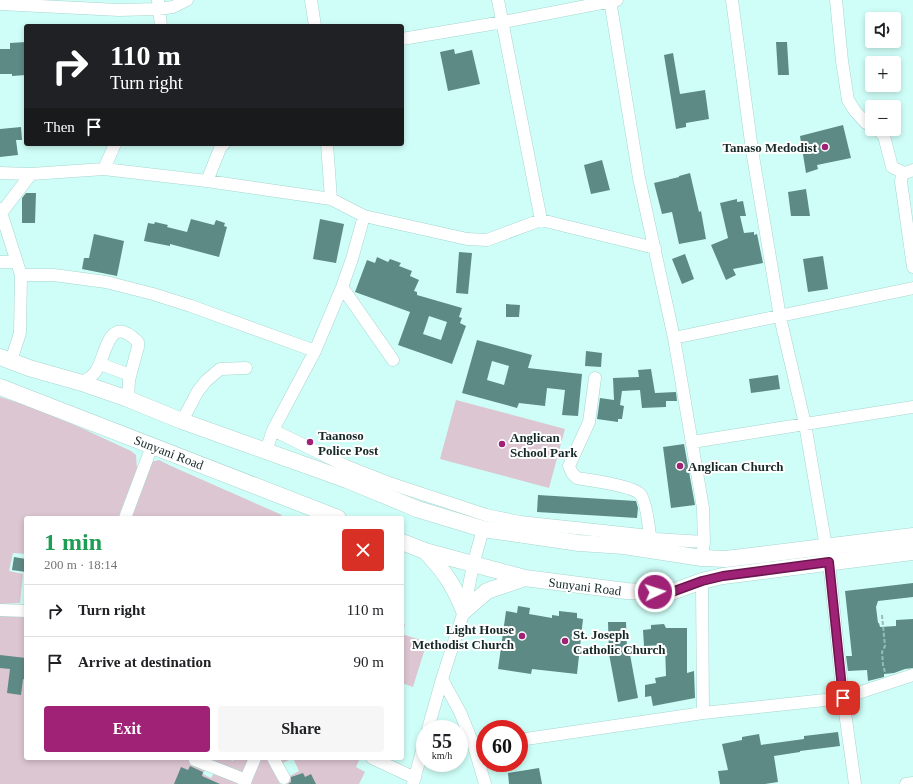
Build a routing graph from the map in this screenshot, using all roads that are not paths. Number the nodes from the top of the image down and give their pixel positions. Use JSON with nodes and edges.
{"nodes":[{"id":1,"x":187,"y":0,"type":"edge"},
{"id":2,"x":311,"y":0,"type":"edge"},
{"id":3,"x":498,"y":0,"type":"edge"},
{"id":4,"x":612,"y":0,"type":"edge"},
{"id":5,"x":732,"y":0,"type":"edge"},
{"id":6,"x":836,"y":0,"type":"edge"},
{"id":7,"x":0,"y":4,"type":"edge"},
{"id":8,"x":158,"y":5,"type":"edge"},
{"id":9,"x":503,"y":22,"type":"junction"},
{"id":10,"x":161,"y":24,"type":"edge"},
{"id":11,"x":315,"y":24,"type":"edge"},
{"id":12,"x":404,"y":39,"type":"edge"},
{"id":13,"x":865,"y":121,"type":"edge"},
{"id":14,"x":884,"y":136,"type":"edge"},
{"id":15,"x":114,"y":146,"type":"edge"},
{"id":16,"x":221,"y":146,"type":"edge"},
{"id":17,"x":327,"y":146,"type":"edge"},
{"id":18,"x":104,"y":169,"type":"junction"},
{"id":19,"x":907,"y":171,"type":"edge"},
{"id":20,"x":0,"y":173,"type":"edge"},
{"id":21,"x":31,"y":174,"type":"junction"},
{"id":22,"x":207,"y":181,"type":"junction"},
{"id":23,"x":331,"y":199,"type":"junction"},
{"id":24,"x":1,"y":211,"type":"edge"},
{"id":25,"x":364,"y":216,"type":"junction"},
{"id":26,"x":541,"y":220,"type":"junction"},
{"id":27,"x":910,"y":225,"type":"edge"},
{"id":28,"x":655,"y":248,"type":"junction"},
{"id":29,"x":0,"y":262,"type":"edge"},
{"id":30,"x":17,"y":262,"type":"junction"},
{"id":31,"x":913,"y":267,"type":"edge"},
{"id":32,"x":20,"y":275,"type":"junction"},
{"id":33,"x":342,"y":287,"type":"junction"},
{"id":34,"x":913,"y":288,"type":"edge"},
{"id":35,"x":780,"y":317,"type":"junction"},
{"id":36,"x":674,"y":338,"type":"junction"},
{"id":37,"x":315,"y":351,"type":"junction"},
{"id":38,"x":5,"y":359,"type":"edge"},
{"id":39,"x":393,"y":360,"type":"dead end"},
{"id":40,"x":100,"y":364,"type":"junction"},
{"id":41,"x":246,"y":368,"type":"dead end"},
{"id":42,"x":130,"y":376,"type":"junction"},
{"id":43,"x":595,"y":378,"type":"dead end"},
{"id":44,"x":82,"y":383,"type":"junction"},
{"id":45,"x":0,"y":387,"type":"edge"},
{"id":46,"x":128,"y":399,"type":"junction"},
{"id":47,"x":913,"y":407,"type":"edge"},
{"id":48,"x":182,"y":421,"type":"junction"},
{"id":49,"x":806,"y":424,"type":"junction"},
{"id":50,"x":273,"y":430,"type":"junction"},
{"id":51,"x":692,"y":442,"type":"junction"},
{"id":52,"x":152,"y":446,"type":"junction"},
{"id":53,"x":266,"y":451,"type":"junction"},
{"id":54,"x":126,"y":516,"type":"edge"},
{"id":55,"x":333,"y":516,"type":"edge"},
{"id":56,"x":483,"y":529,"type":"junction"},
{"id":57,"x":650,"y":536,"type":"junction"},
{"id":58,"x":913,"y":536,"type":"edge"},
{"id":59,"x":704,"y":542,"type":"junction"},
{"id":60,"x":404,"y":543,"type":"edge"},
{"id":61,"x":425,"y":551,"type":"junction"},
{"id":62,"x":913,"y":552,"type":"edge"},
{"id":63,"x":828,"y":554,"type":"junction"},
{"id":64,"x":702,"y":558,"type":"junction"},
{"id":65,"x":473,"y":565,"type":"junction"},
{"id":66,"x":525,"y":578,"type":"junction"},
{"id":67,"x":702,"y":581,"type":"junction"},
{"id":68,"x":0,"y":610,"type":"edge"},
{"id":69,"x":24,"y":611,"type":"edge"},
{"id":70,"x":464,"y":611,"type":"junction"},
{"id":71,"x":913,"y":675,"type":"edge"},
{"id":72,"x":442,"y":679,"type":"junction"},
{"id":73,"x":843,"y":698,"type":"junction"},
{"id":74,"x":703,"y":713,"type":"junction"},
{"id":75,"x":431,"y":720,"type":"edge"},
{"id":76,"x":476,"y":739,"type":"edge"},
{"id":77,"x":528,"y":739,"type":"edge"},
{"id":78,"x":195,"y":760,"type":"dead end"},
{"id":79,"x":254,"y":760,"type":"edge"},
{"id":80,"x":274,"y":760,"type":"edge"},
{"id":81,"x":376,"y":760,"type":"edge"},
{"id":82,"x":483,"y":772,"type":"edge"},
{"id":83,"x":284,"y":778,"type":"dead end"},
{"id":84,"x":414,"y":781,"type":"edge"},
{"id":85,"x":245,"y":782,"type":"edge"},
{"id":86,"x":913,"y":783,"type":"edge"},
{"id":87,"x":485,"y":784,"type":"edge"},
{"id":88,"x":855,"y":784,"type":"edge"},
{"id":89,"x":906,"y":784,"type":"edge"}],
"edges":[{"from":1,"to":8,"type":"street"},
{"from":2,"to":11,"type":"street"},
{"from":3,"to":9,"type":"street"},
{"from":4,"to":9,"type":"street"},
{"from":4,"to":28,"type":"street"},
{"from":5,"to":35,"type":"street"},
{"from":6,"to":13,"type":"street"},
{"from":7,"to":8,"type":"street"},
{"from":8,"to":10,"type":"street"},
{"from":9,"to":12,"type":"street"},
{"from":9,"to":26,"type":"street"},
{"from":14,"to":19,"type":"street"},
{"from":15,"to":18,"type":"street"},
{"from":16,"to":22,"type":"street"},
{"from":17,"to":23,"type":"street"},
{"from":18,"to":21,"type":"street"},
{"from":18,"to":22,"type":"street"},
{"from":19,"to":27,"type":"street"},
{"from":20,"to":21,"type":"street"},
{"from":21,"to":24,"type":"street"},
{"from":22,"to":23,"type":"street"},
{"from":23,"to":25,"type":"street"},
{"from":24,"to":30,"type":"street"},
{"from":25,"to":26,"type":"street"},
{"from":25,"to":33,"type":"street"},
{"from":26,"to":28,"type":"street"},
{"from":27,"to":31,"type":"street"},
{"from":28,"to":36,"type":"street"},
{"from":29,"to":30,"type":"street"},
{"from":30,"to":32,"type":"street"},
{"from":32,"to":37,"type":"street"},
{"from":32,"to":38,"type":"street"},
{"from":33,"to":37,"type":"street"},
{"from":33,"to":39,"type":"street"},
{"from":34,"to":35,"type":"street"},
{"from":35,"to":36,"type":"street"},
{"from":35,"to":49,"type":"street"},
{"from":36,"to":51,"type":"street"},
{"from":37,"to":50,"type":"street"},
{"from":38,"to":44,"type":"main road","name":"Sunyani Road"},
{"from":40,"to":42,"type":"street"},
{"from":40,"to":42,"type":"street"},
{"from":40,"to":44,"type":"street"},
{"from":41,"to":48,"type":"street"},
{"from":42,"to":46,"type":"street"},
{"from":43,"to":57,"type":"street"},
{"from":44,"to":46,"type":"main road","name":"Sunyani Road"},
{"from":45,"to":52,"type":"main road","name":"Sunyani Road"},
{"from":46,"to":48,"type":"main road","name":"Sunyani Road"},
{"from":47,"to":49,"type":"street"},
{"from":48,"to":53,"type":"main road","name":"Sunyani Road"},
{"from":49,"to":51,"type":"street"},
{"from":49,"to":63,"type":"street"},
{"from":50,"to":53,"type":"street"},
{"from":50,"to":57,"type":"street"},
{"from":51,"to":59,"type":"street"},
{"from":52,"to":54,"type":"street"},
{"from":52,"to":55,"type":"main road","name":"Sunyani Road"},
{"from":53,"to":56,"type":"main road","name":"Sunyani Road"},
{"from":56,"to":64,"type":"main road","name":"Sunyani Road"},
{"from":56,"to":65,"type":"street"},
{"from":57,"to":59,"type":"street"},
{"from":58,"to":63,"type":"main road","name":"Sunyani Road"},
{"from":59,"to":64,"type":"street"},
{"from":60,"to":61,"type":"main road","name":"Sunyani Road"},
{"from":61,"to":65,"type":"main road","name":"Sunyani Road"},
{"from":61,"to":70,"type":"main road"},
{"from":62,"to":63,"type":"main road","name":"Sunyani Road"},
{"from":63,"to":64,"type":"main road","name":"Sunyani Road"},
{"from":63,"to":67,"type":"main road","name":"Sunyani Road"},
{"from":63,"to":73,"type":"street"},
{"from":65,"to":66,"type":"main road","name":"Sunyani Road"},
{"from":65,"to":70,"type":"street"},
{"from":66,"to":67,"type":"main road","name":"Sunyani Road"},
{"from":66,"to":70,"type":"main road"},
{"from":67,"to":74,"type":"street"},
{"from":68,"to":69,"type":"street"},
{"from":70,"to":72,"type":"street"},
{"from":71,"to":73,"type":"street"},
{"from":72,"to":75,"type":"street"},
{"from":72,"to":76,"type":"street"},
{"from":73,"to":74,"type":"street"},
{"from":73,"to":88,"type":"street"},
{"from":74,"to":77,"type":"street"},
{"from":78,"to":85,"type":"street"},
{"from":79,"to":85,"type":"street"},
{"from":80,"to":83,"type":"street"},
{"from":81,"to":84,"type":"street"},
{"from":82,"to":87,"type":"street"},
{"from":86,"to":89,"type":"street"}]}
